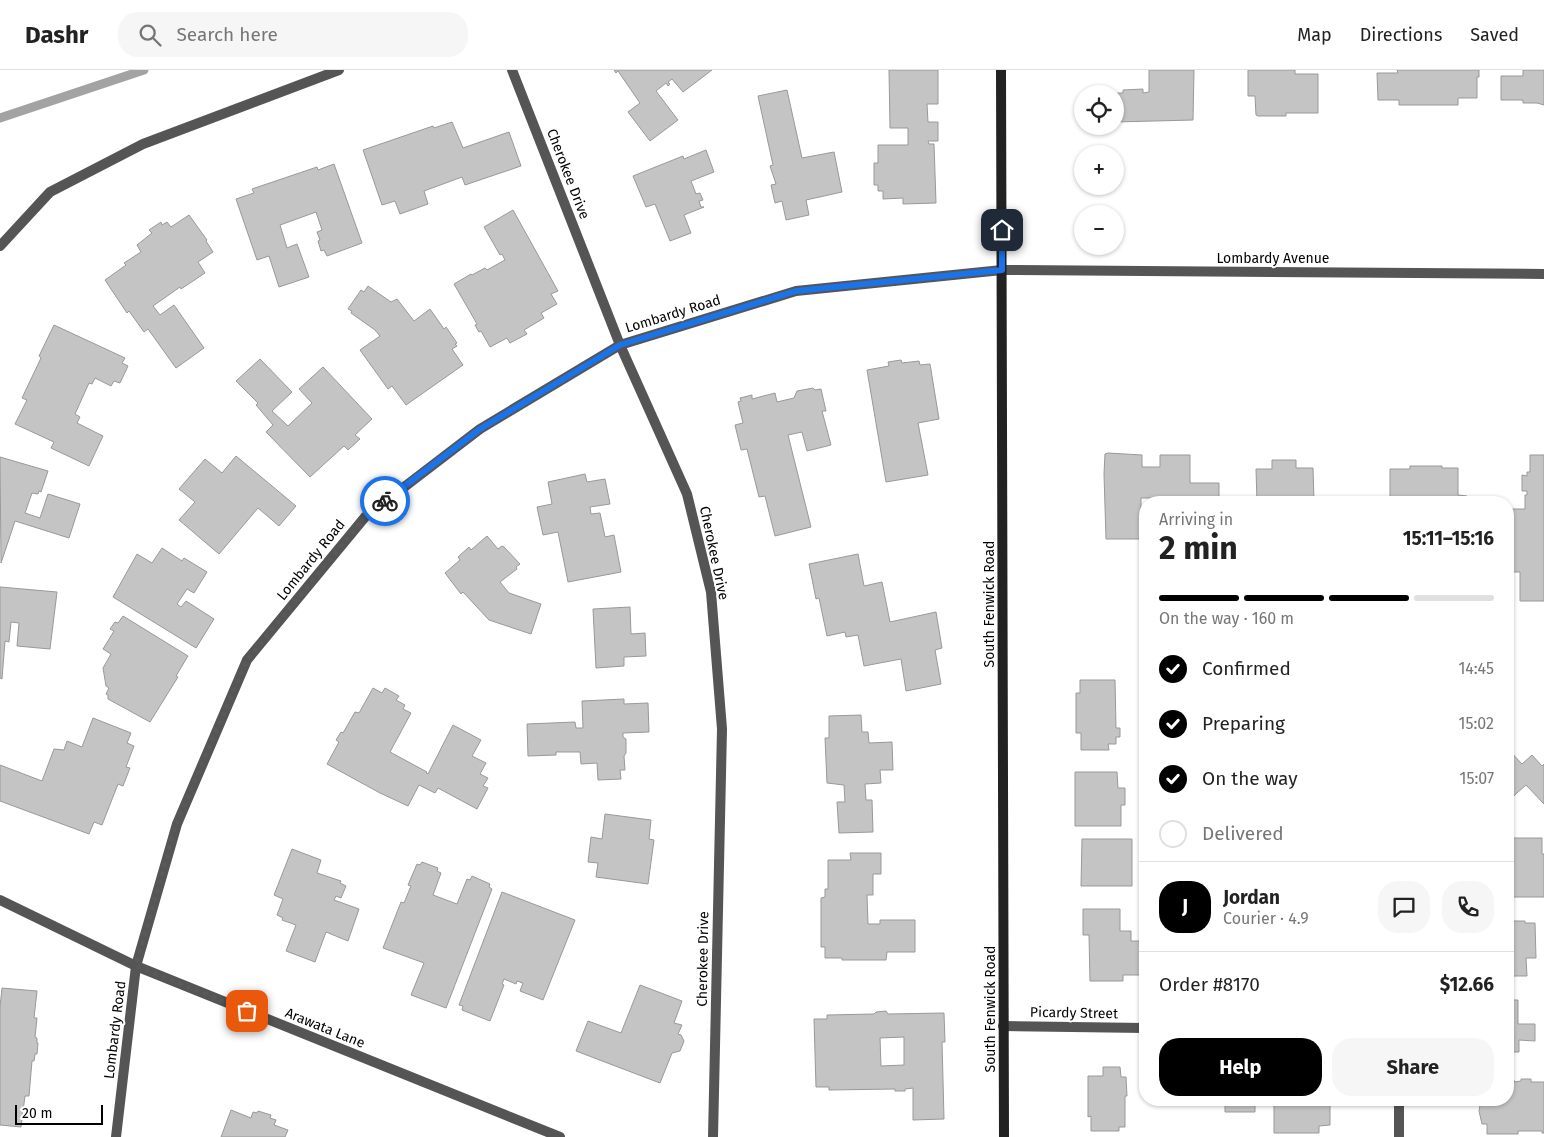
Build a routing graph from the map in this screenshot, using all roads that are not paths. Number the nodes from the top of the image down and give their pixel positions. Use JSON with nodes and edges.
{"nodes":[{"id":1,"x":339,"y":70,"type":"edge"},
{"id":2,"x":512,"y":70,"type":"edge"},
{"id":3,"x":1001,"y":70,"type":"edge"},
{"id":4,"x":0,"y":246,"type":"edge"},
{"id":5,"x":1002,"y":270,"type":"junction"},
{"id":6,"x":1544,"y":274,"type":"edge"},
{"id":7,"x":620,"y":345,"type":"junction"},
{"id":8,"x":0,"y":900,"type":"edge"},
{"id":9,"x":136,"y":966,"type":"junction"},
{"id":10,"x":1004,"y":1026,"type":"junction"},
{"id":11,"x":1139,"y":1028,"type":"edge"},
{"id":12,"x":1399,"y":1106,"type":"edge"},
{"id":13,"x":116,"y":1137,"type":"edge"},
{"id":14,"x":560,"y":1137,"type":"edge"},
{"id":15,"x":713,"y":1137,"type":"edge"},
{"id":16,"x":1004,"y":1137,"type":"edge"},
{"id":17,"x":1399,"y":1137,"type":"edge"}],
"edges":[{"from":1,"to":4,"type":"street"},
{"from":2,"to":7,"type":"street","name":"Cherokee Drive"},
{"from":3,"to":5,"type":"street","name":"South Fenwick Road"},
{"from":5,"to":6,"type":"street","name":"Lombardy Avenue"},
{"from":5,"to":7,"type":"street","name":"Lombardy Road"},
{"from":5,"to":10,"type":"street","name":"South Fenwick Road"},
{"from":7,"to":9,"type":"street","name":"Lombardy Road"},
{"from":7,"to":15,"type":"street","name":"Cherokee Drive"},
{"from":8,"to":9,"type":"street","name":"Arawata Lane"},
{"from":9,"to":13,"type":"street","name":"Lombardy Road"},
{"from":9,"to":14,"type":"street","name":"Arawata Lane"},
{"from":10,"to":11,"type":"street","name":"Picardy Street"},
{"from":10,"to":16,"type":"street","name":"South Fenwick Road"},
{"from":12,"to":17,"type":"street"}]}
